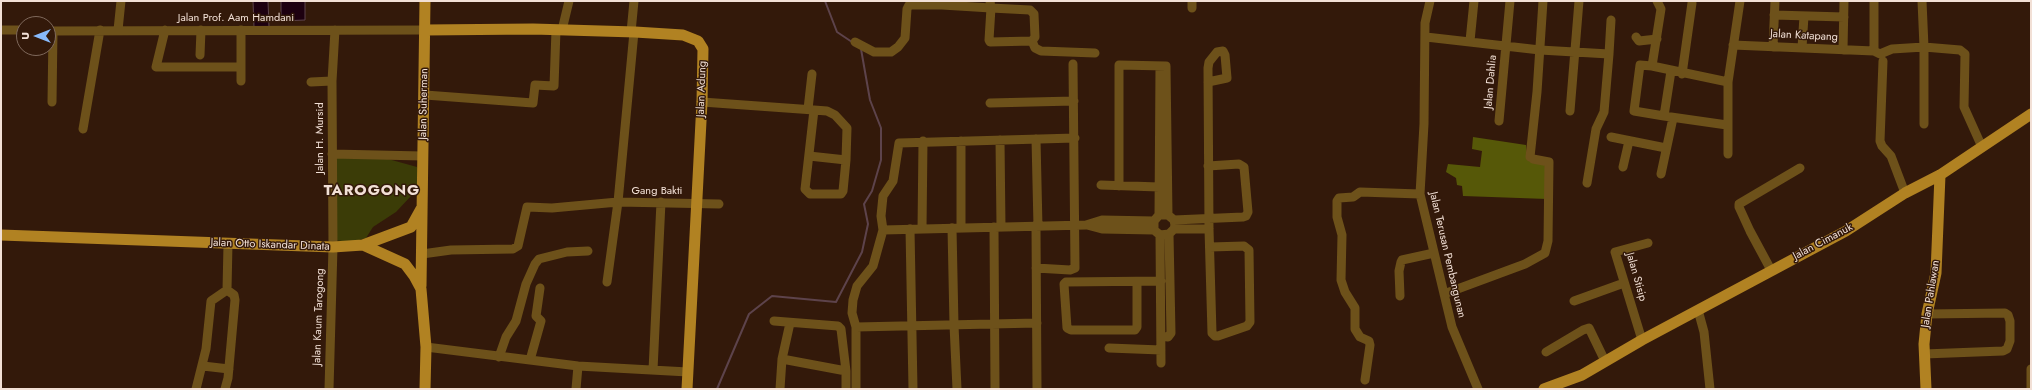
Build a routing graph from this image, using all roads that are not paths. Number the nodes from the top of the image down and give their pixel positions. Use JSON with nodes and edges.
{"nodes":[{"id":1,"x":120,"y":1,"type":"edge"},
{"id":2,"x":425,"y":1,"type":"edge"},
{"id":3,"x":569,"y":1,"type":"edge"},
{"id":4,"x":634,"y":1,"type":"edge"},
{"id":5,"x":1430,"y":1,"type":"edge"},
{"id":6,"x":1474,"y":1,"type":"edge"},
{"id":7,"x":1510,"y":1,"type":"edge"},
{"id":8,"x":1543,"y":1,"type":"edge"},
{"id":9,"x":1579,"y":1,"type":"edge"},
{"id":10,"x":1657,"y":1,"type":"edge"},
{"id":11,"x":1740,"y":1,"type":"edge"},
{"id":12,"x":1775,"y":1,"type":"edge"},
{"id":13,"x":1844,"y":1,"type":"edge"},
{"id":14,"x":1874,"y":1,"type":"edge"},
{"id":15,"x":1922,"y":1,"type":"edge"},
{"id":16,"x":1692,"y":2,"type":"dead end"},
{"id":17,"x":942,"y":3,"type":"edge"},
{"id":18,"x":991,"y":4,"type":"edge"},
{"id":19,"x":1774,"y":15,"type":"junction"},
{"id":20,"x":1804,"y":16,"type":"junction"},
{"id":21,"x":1844,"y":17,"type":"junction"},
{"id":22,"x":1611,"y":20,"type":"dead end"},
{"id":23,"x":1,"y":30,"type":"edge"},
{"id":24,"x":16,"y":30,"type":"edge"},
{"id":25,"x":100,"y":30,"type":"junction"},
{"id":26,"x":118,"y":30,"type":"junction"},
{"id":27,"x":165,"y":30,"type":"junction"},
{"id":28,"x":201,"y":30,"type":"junction"},
{"id":29,"x":240,"y":30,"type":"junction"},
{"id":30,"x":335,"y":30,"type":"junction"},
{"id":31,"x":425,"y":30,"type":"junction"},
{"id":32,"x":559,"y":30,"type":"junction"},
{"id":33,"x":56,"y":31,"type":"edge"},
{"id":34,"x":632,"y":32,"type":"junction"},
{"id":35,"x":1636,"y":37,"type":"dead end"},
{"id":36,"x":1426,"y":38,"type":"junction"},
{"id":37,"x":1657,"y":39,"type":"junction"},
{"id":38,"x":1032,"y":41,"type":"junction"},
{"id":39,"x":1470,"y":41,"type":"junction"},
{"id":40,"x":855,"y":42,"type":"dead end"},
{"id":41,"x":1733,"y":45,"type":"junction"},
{"id":42,"x":1506,"y":46,"type":"junction"},
{"id":43,"x":1773,"y":47,"type":"junction"},
{"id":44,"x":1924,"y":47,"type":"junction"},
{"id":45,"x":1802,"y":48,"type":"junction"},
{"id":46,"x":1540,"y":50,"type":"junction"},
{"id":47,"x":1843,"y":50,"type":"junction"},
{"id":48,"x":1575,"y":52,"type":"junction"},
{"id":49,"x":1874,"y":52,"type":"junction"},
{"id":50,"x":1095,"y":53,"type":"dead end"},
{"id":51,"x":1609,"y":54,"type":"junction"},
{"id":52,"x":200,"y":55,"type":"dead end"},
{"id":53,"x":51,"y":56,"type":"edge"},
{"id":54,"x":1883,"y":61,"type":"dead end"},
{"id":55,"x":1073,"y":64,"type":"dead end"},
{"id":56,"x":1652,"y":66,"type":"junction"},
{"id":57,"x":241,"y":67,"type":"junction"},
{"id":58,"x":1671,"y":71,"type":"junction"},
{"id":59,"x":812,"y":74,"type":"dead end"},
{"id":60,"x":1682,"y":74,"type":"junction"},
{"id":61,"x":241,"y":81,"type":"dead end"},
{"id":62,"x":332,"y":81,"type":"junction"},
{"id":63,"x":311,"y":82,"type":"dead end"},
{"id":64,"x":1208,"y":82,"type":"dead end"},
{"id":65,"x":1728,"y":82,"type":"junction"},
{"id":66,"x":425,"y":95,"type":"junction"},
{"id":67,"x":1074,"y":101,"type":"junction"},
{"id":68,"x":52,"y":102,"type":"dead end"},
{"id":69,"x":702,"y":102,"type":"junction"},
{"id":70,"x":990,"y":103,"type":"dead end"},
{"id":71,"x":811,"y":109,"type":"junction"},
{"id":72,"x":1570,"y":111,"type":"dead end"},
{"id":73,"x":2031,"y":114,"type":"edge"},
{"id":74,"x":1668,"y":117,"type":"junction"},
{"id":75,"x":1499,"y":121,"type":"dead end"},
{"id":76,"x":1924,"y":124,"type":"dead end"},
{"id":77,"x":1727,"y":125,"type":"junction"},
{"id":78,"x":83,"y":129,"type":"dead end"},
{"id":79,"x":1075,"y":138,"type":"junction"},
{"id":80,"x":1611,"y":138,"type":"dead end"},
{"id":81,"x":1036,"y":139,"type":"junction"},
{"id":82,"x":1163,"y":139,"type":"junction"},
{"id":83,"x":1000,"y":140,"type":"junction"},
{"id":84,"x":961,"y":141,"type":"junction"},
{"id":85,"x":1629,"y":141,"type":"junction"},
{"id":86,"x":922,"y":142,"type":"junction"},
{"id":87,"x":1982,"y":147,"type":"junction"},
{"id":88,"x":1666,"y":148,"type":"junction"},
{"id":89,"x":332,"y":154,"type":"junction"},
{"id":90,"x":1728,"y":154,"type":"dead end"},
{"id":91,"x":424,"y":156,"type":"junction"},
{"id":92,"x":809,"y":156,"type":"junction"},
{"id":93,"x":846,"y":160,"type":"junction"},
{"id":94,"x":1208,"y":166,"type":"junction"},
{"id":95,"x":1624,"y":167,"type":"dead end"},
{"id":96,"x":1800,"y":168,"type":"dead end"},
{"id":97,"x":1661,"y":174,"type":"dead end"},
{"id":98,"x":1940,"y":175,"type":"junction"},
{"id":99,"x":1587,"y":183,"type":"dead end"},
{"id":100,"x":1101,"y":185,"type":"dead end"},
{"id":101,"x":1119,"y":186,"type":"junction"},
{"id":102,"x":1159,"y":187,"type":"junction"},
{"id":103,"x":1906,"y":193,"type":"junction"},
{"id":104,"x":1420,"y":194,"type":"junction"},
{"id":105,"x":618,"y":202,"type":"junction"},
{"id":106,"x":661,"y":202,"type":"junction"},
{"id":107,"x":697,"y":203,"type":"junction"},
{"id":108,"x":719,"y":204,"type":"dead end"},
{"id":109,"x":422,"y":207,"type":"junction"},
{"id":110,"x":1208,"y":219,"type":"junction"},
{"id":111,"x":1075,"y":225,"type":"junction"},
{"id":112,"x":1164,"y":225,"type":"junction"},
{"id":113,"x":411,"y":227,"type":"junction"},
{"id":114,"x":998,"y":227,"type":"junction"},
{"id":115,"x":1037,"y":227,"type":"junction"},
{"id":116,"x":957,"y":228,"type":"junction"},
{"id":117,"x":910,"y":229,"type":"junction"},
{"id":118,"x":922,"y":229,"type":"junction"},
{"id":119,"x":1208,"y":229,"type":"junction"},
{"id":120,"x":883,"y":230,"type":"junction"},
{"id":121,"x":1,"y":235,"type":"edge"},
{"id":122,"x":422,"y":236,"type":"junction"},
{"id":123,"x":379,"y":238,"type":"junction"},
{"id":124,"x":1648,"y":243,"type":"dead end"},
{"id":125,"x":228,"y":244,"type":"junction"},
{"id":126,"x":363,"y":245,"type":"junction"},
{"id":127,"x":1210,"y":246,"type":"junction"},
{"id":128,"x":333,"y":247,"type":"junction"},
{"id":129,"x":588,"y":251,"type":"dead end"},
{"id":130,"x":380,"y":252,"type":"junction"},
{"id":131,"x":1434,"y":253,"type":"junction"},
{"id":132,"x":422,"y":254,"type":"junction"},
{"id":133,"x":405,"y":264,"type":"junction"},
{"id":134,"x":1036,"y":268,"type":"junction"},
{"id":135,"x":1771,"y":270,"type":"junction"},
{"id":136,"x":607,"y":282,"type":"dead end"},
{"id":137,"x":1161,"y":282,"type":"junction"},
{"id":138,"x":1136,"y":283,"type":"junction"},
{"id":139,"x":1624,"y":283,"type":"junction"},
{"id":140,"x":540,"y":288,"type":"dead end"},
{"id":141,"x":421,"y":289,"type":"junction"},
{"id":142,"x":227,"y":290,"type":"junction"},
{"id":143,"x":1444,"y":294,"type":"junction"},
{"id":144,"x":1400,"y":296,"type":"dead end"},
{"id":145,"x":1574,"y":301,"type":"dead end"},
{"id":146,"x":1698,"y":310,"type":"junction"},
{"id":147,"x":1927,"y":314,"type":"junction"},
{"id":148,"x":774,"y":321,"type":"dead end"},
{"id":149,"x":790,"y":323,"type":"junction"},
{"id":150,"x":1037,"y":323,"type":"junction"},
{"id":151,"x":995,"y":325,"type":"junction"},
{"id":152,"x":912,"y":326,"type":"junction"},
{"id":153,"x":954,"y":326,"type":"junction"},
{"id":154,"x":856,"y":327,"type":"junction"},
{"id":155,"x":1161,"y":336,"type":"junction"},
{"id":156,"x":1642,"y":340,"type":"junction"},
{"id":157,"x":426,"y":347,"type":"junction"},
{"id":158,"x":1110,"y":348,"type":"dead end"},
{"id":159,"x":1161,"y":350,"type":"junction"},
{"id":160,"x":1546,"y":352,"type":"dead end"},
{"id":161,"x":1924,"y":354,"type":"junction"},
{"id":162,"x":499,"y":357,"type":"junction"},
{"id":163,"x":782,"y":359,"type":"junction"},
{"id":164,"x":530,"y":360,"type":"junction"},
{"id":165,"x":1607,"y":360,"type":"junction"},
{"id":166,"x":1161,"y":363,"type":"dead end"},
{"id":167,"x":203,"y":366,"type":"junction"},
{"id":168,"x":578,"y":366,"type":"junction"},
{"id":169,"x":229,"y":369,"type":"junction"},
{"id":170,"x":2031,"y":369,"type":"edge"},
{"id":171,"x":653,"y":370,"type":"junction"},
{"id":172,"x":846,"y":370,"type":"junction"},
{"id":173,"x":688,"y":372,"type":"junction"},
{"id":174,"x":1582,"y":375,"type":"junction"},
{"id":175,"x":1365,"y":380,"type":"dead end"},
{"id":176,"x":1479,"y":388,"type":"edge"},
{"id":177,"x":196,"y":389,"type":"edge"},
{"id":178,"x":224,"y":389,"type":"edge"},
{"id":179,"x":329,"y":389,"type":"edge"},
{"id":180,"x":425,"y":389,"type":"edge"},
{"id":181,"x":576,"y":389,"type":"edge"},
{"id":182,"x":687,"y":389,"type":"edge"},
{"id":183,"x":780,"y":389,"type":"edge"},
{"id":184,"x":846,"y":389,"type":"edge"},
{"id":185,"x":856,"y":389,"type":"edge"},
{"id":186,"x":913,"y":389,"type":"edge"},
{"id":187,"x":957,"y":389,"type":"edge"},
{"id":188,"x":995,"y":389,"type":"edge"},
{"id":189,"x":1036,"y":389,"type":"edge"},
{"id":190,"x":1544,"y":389,"type":"edge"},
{"id":191,"x":1567,"y":389,"type":"edge"},
{"id":192,"x":1710,"y":389,"type":"edge"},
{"id":193,"x":1926,"y":389,"type":"edge"},
{"id":194,"x":2031,"y":389,"type":"edge"}],
"edges":[{"from":1,"to":26,"type":"street"},
{"from":2,"to":31,"type":"main road","name":"Jalan Suherman"},
{"from":3,"to":32,"type":"street"},
{"from":4,"to":34,"type":"street"},
{"from":5,"to":36,"type":"street","name":"Jalan Terusan Pembangunan"},
{"from":6,"to":39,"type":"street"},
{"from":7,"to":42,"type":"street","name":"Jalan Dahlia"},
{"from":8,"to":46,"type":"street"},
{"from":9,"to":48,"type":"street"},
{"from":10,"to":37,"type":"street"},
{"from":11,"to":41,"type":"street"},
{"from":12,"to":19,"type":"street"},
{"from":13,"to":21,"type":"street"},
{"from":14,"to":49,"type":"street"},
{"from":15,"to":44,"type":"street"},
{"from":16,"to":60,"type":"street"},
{"from":17,"to":18,"type":"street"},
{"from":17,"to":40,"type":"street"},
{"from":18,"to":38,"type":"street"},
{"from":18,"to":38,"type":"street"},
{"from":19,"to":20,"type":"street"},
{"from":19,"to":43,"type":"street"},
{"from":20,"to":21,"type":"street"},
{"from":20,"to":45,"type":"street"},
{"from":21,"to":47,"type":"street"},
{"from":22,"to":51,"type":"street"},
{"from":23,"to":24,"type":"street"},
{"from":25,"to":26,"type":"street","name":"Jalan Prof. Aam Hamdani"},
{"from":25,"to":33,"type":"street","name":"Jalan Prof. Aam Hamdani"},
{"from":25,"to":78,"type":"street"},
{"from":26,"to":27,"type":"street","name":"Jalan Prof. Aam Hamdani"},
{"from":27,"to":28,"type":"street","name":"Jalan Prof. Aam Hamdani"},
{"from":27,"to":57,"type":"street"},
{"from":28,"to":29,"type":"street","name":"Jalan Prof. Aam Hamdani"},
{"from":28,"to":52,"type":"street"},
{"from":29,"to":30,"type":"street","name":"Jalan Prof. Aam Hamdani"},
{"from":29,"to":57,"type":"street"},
{"from":30,"to":31,"type":"street","name":"Jalan Prof. Aam Hamdani"},
{"from":30,"to":62,"type":"street","name":"Jalan H. Mursid"},
{"from":31,"to":32,"type":"main road","name":"Jalan Adung"},
{"from":31,"to":66,"type":"main road","name":"Jalan Suherman"},
{"from":32,"to":34,"type":"main road","name":"Jalan Adung"},
{"from":32,"to":66,"type":"street"},
{"from":34,"to":69,"type":"main road","name":"Jalan Adung"},
{"from":34,"to":105,"type":"street"},
{"from":35,"to":37,"type":"street"},
{"from":36,"to":39,"type":"street"},
{"from":36,"to":104,"type":"street","name":"Jalan Terusan Pembangunan"},
{"from":37,"to":56,"type":"street"},
{"from":38,"to":50,"type":"street"},
{"from":39,"to":42,"type":"street"},
{"from":41,"to":43,"type":"street","name":"Jalan Katapang"},
{"from":41,"to":65,"type":"street"},
{"from":42,"to":46,"type":"street"},
{"from":42,"to":75,"type":"street","name":"Jalan Dahlia"},
{"from":43,"to":45,"type":"street","name":"Jalan Katapang"},
{"from":44,"to":49,"type":"street","name":"Jalan Katapang"},
{"from":44,"to":76,"type":"street"},
{"from":44,"to":87,"type":"street","name":"Jalan Katapang"},
{"from":45,"to":47,"type":"street","name":"Jalan Katapang"},
{"from":46,"to":48,"type":"street"},
{"from":46,"to":143,"type":"street"},
{"from":47,"to":49,"type":"street","name":"Jalan Katapang"},
{"from":48,"to":51,"type":"street"},
{"from":48,"to":72,"type":"street"},
{"from":51,"to":99,"type":"street"},
{"from":53,"to":68,"type":"street"},
{"from":54,"to":103,"type":"street"},
{"from":55,"to":67,"type":"street"},
{"from":56,"to":58,"type":"street"},
{"from":56,"to":74,"type":"street"},
{"from":57,"to":61,"type":"street"},
{"from":58,"to":60,"type":"street"},
{"from":58,"to":74,"type":"street"},
{"from":59,"to":71,"type":"street"},
{"from":60,"to":65,"type":"street"},
{"from":62,"to":63,"type":"street"},
{"from":62,"to":89,"type":"street","name":"Jalan H. Mursid"},
{"from":64,"to":94,"type":"street"},
{"from":65,"to":77,"type":"street"},
{"from":66,"to":91,"type":"main road","name":"Jalan Suherman"},
{"from":67,"to":70,"type":"street"},
{"from":67,"to":79,"type":"street"},
{"from":69,"to":71,"type":"street"},
{"from":69,"to":107,"type":"main road","name":"Jalan Adung"},
{"from":71,"to":92,"type":"street"},
{"from":71,"to":93,"type":"street"},
{"from":73,"to":87,"type":"main road","name":"Jalan Cimanuk"},
{"from":74,"to":77,"type":"street"},
{"from":74,"to":88,"type":"street"},
{"from":77,"to":90,"type":"street"},
{"from":79,"to":81,"type":"street"},
{"from":79,"to":111,"type":"street"},
{"from":80,"to":85,"type":"street"},
{"from":81,"to":83,"type":"street"},
{"from":81,"to":115,"type":"street"},
{"from":82,"to":101,"type":"street"},
{"from":82,"to":102,"type":"street"},
{"from":82,"to":112,"type":"street"},
{"from":83,"to":84,"type":"street"},
{"from":83,"to":114,"type":"street"},
{"from":84,"to":86,"type":"street"},
{"from":84,"to":116,"type":"street"},
{"from":85,"to":88,"type":"street"},
{"from":85,"to":95,"type":"street"},
{"from":86,"to":118,"type":"street"},
{"from":86,"to":120,"type":"street"},
{"from":87,"to":98,"type":"main road","name":"Jalan Cimanuk"},
{"from":88,"to":97,"type":"street"},
{"from":89,"to":91,"type":"street"},
{"from":89,"to":128,"type":"street","name":"Jalan H. Mursid"},
{"from":91,"to":109,"type":"main road","name":"Jalan Suherman"},
{"from":92,"to":93,"type":"street"},
{"from":92,"to":93,"type":"street"},
{"from":94,"to":110,"type":"street"},
{"from":94,"to":110,"type":"street"},
{"from":96,"to":135,"type":"street"},
{"from":98,"to":103,"type":"main road","name":"Jalan Cimanuk"},
{"from":98,"to":147,"type":"main road","name":"Jalan Pahlawan"},
{"from":100,"to":101,"type":"street"},
{"from":101,"to":102,"type":"street"},
{"from":102,"to":112,"type":"street"},
{"from":103,"to":135,"type":"main road","name":"Jalan Cimanuk"},
{"from":104,"to":131,"type":"street","name":"Jalan Terusan Pembangunan"},
{"from":104,"to":175,"type":"street"},
{"from":105,"to":106,"type":"street","name":"Gang Bakti"},
{"from":105,"to":132,"type":"street","name":"Gang Bakti"},
{"from":105,"to":136,"type":"street"},
{"from":106,"to":107,"type":"street","name":"Gang Bakti"},
{"from":106,"to":171,"type":"street"},
{"from":107,"to":108,"type":"street","name":"Gang Bakti"},
{"from":107,"to":173,"type":"main road","name":"Jalan Adung"},
{"from":109,"to":113,"type":"main road"},
{"from":109,"to":122,"type":"main road","name":"Jalan Suherman"},
{"from":110,"to":112,"type":"street"},
{"from":110,"to":119,"type":"street"},
{"from":111,"to":112,"type":"street"},
{"from":111,"to":115,"type":"street"},
{"from":111,"to":134,"type":"street"},
{"from":112,"to":119,"type":"street"},
{"from":112,"to":137,"type":"street"},
{"from":112,"to":155,"type":"street"},
{"from":113,"to":122,"type":"main road"},
{"from":113,"to":123,"type":"main road"},
{"from":114,"to":115,"type":"street"},
{"from":114,"to":116,"type":"street"},
{"from":114,"to":151,"type":"street"},
{"from":115,"to":134,"type":"street"},
{"from":116,"to":118,"type":"street"},
{"from":116,"to":153,"type":"street"},
{"from":117,"to":118,"type":"street"},
{"from":117,"to":120,"type":"street"},
{"from":117,"to":152,"type":"street"},
{"from":119,"to":127,"type":"street"},
{"from":120,"to":154,"type":"street"},
{"from":121,"to":125,"type":"main road","name":"Jalan Otto Iskandar Dinata"},
{"from":122,"to":132,"type":"main road"},
{"from":123,"to":126,"type":"main road"},
{"from":123,"to":130,"type":"main road"},
{"from":124,"to":139,"type":"street","name":"Jalan Stisip"},
{"from":125,"to":128,"type":"main road","name":"Jalan Otto Iskandar Dinata"},
{"from":125,"to":142,"type":"street"},
{"from":126,"to":128,"type":"main road","name":"Jalan Otto Iskandar Dinata"},
{"from":126,"to":130,"type":"main road","name":"Jalan Otto Iskandar Dinata"},
{"from":127,"to":127,"type":"street"},
{"from":128,"to":179,"type":"street","name":"Jalan Kaum Tarogong"},
{"from":129,"to":162,"type":"street"},
{"from":130,"to":133,"type":"main road","name":"Jalan Otto Iskandar Dinata"},
{"from":131,"to":143,"type":"street","name":"Jalan Terusan Pembangunan"},
{"from":131,"to":144,"type":"street"},
{"from":132,"to":133,"type":"main road"},
{"from":132,"to":141,"type":"main road"},
{"from":133,"to":141,"type":"main road","name":"Jalan Otto Iskandar Dinata"},
{"from":134,"to":150,"type":"street"},
{"from":135,"to":146,"type":"main road","name":"Jalan Cimanuk"},
{"from":137,"to":138,"type":"street"},
{"from":137,"to":155,"type":"street"},
{"from":138,"to":138,"type":"street"},
{"from":139,"to":145,"type":"street"},
{"from":139,"to":156,"type":"street","name":"Jalan Stisip"},
{"from":140,"to":164,"type":"street"},
{"from":141,"to":157,"type":"main road","name":"Jalan Otto Iskandar Dinata"},
{"from":142,"to":167,"type":"street"},
{"from":142,"to":169,"type":"street"},
{"from":143,"to":176,"type":"street","name":"Jalan Terusan Pembangunan"},
{"from":146,"to":156,"type":"main road","name":"Jalan Cimanuk"},
{"from":146,"to":192,"type":"street"},
{"from":147,"to":161,"type":"main road","name":"Jalan Pahlawan"},
{"from":147,"to":161,"type":"street"},
{"from":148,"to":149,"type":"street"},
{"from":149,"to":163,"type":"street"},
{"from":149,"to":172,"type":"street"},
{"from":150,"to":151,"type":"street"},
{"from":150,"to":189,"type":"street"},
{"from":151,"to":153,"type":"street"},
{"from":151,"to":188,"type":"street"},
{"from":152,"to":153,"type":"street"},
{"from":152,"to":154,"type":"street"},
{"from":152,"to":186,"type":"street"},
{"from":153,"to":187,"type":"street"},
{"from":154,"to":185,"type":"street"},
{"from":155,"to":159,"type":"street"},
{"from":156,"to":165,"type":"main road","name":"Jalan Cimanuk"},
{"from":157,"to":162,"type":"street"},
{"from":157,"to":180,"type":"main road","name":"Jalan Otto Iskandar Dinata"},
{"from":158,"to":159,"type":"street"},
{"from":159,"to":166,"type":"street"},
{"from":160,"to":165,"type":"street"},
{"from":161,"to":193,"type":"main road","name":"Jalan Pahlawan"},
{"from":162,"to":164,"type":"street"},
{"from":163,"to":172,"type":"street"},
{"from":163,"to":183,"type":"street"},
{"from":164,"to":168,"type":"street"},
{"from":165,"to":174,"type":"main road","name":"Jalan Cimanuk"},
{"from":167,"to":169,"type":"street"},
{"from":167,"to":177,"type":"street"},
{"from":168,"to":171,"type":"street"},
{"from":168,"to":181,"type":"street"},
{"from":169,"to":178,"type":"street"},
{"from":170,"to":194,"type":"street"},
{"from":171,"to":173,"type":"street"},
{"from":172,"to":184,"type":"street"},
{"from":173,"to":182,"type":"main road","name":"Jalan Adung"},
{"from":174,"to":190,"type":"main road"},
{"from":174,"to":191,"type":"main road"}]}
